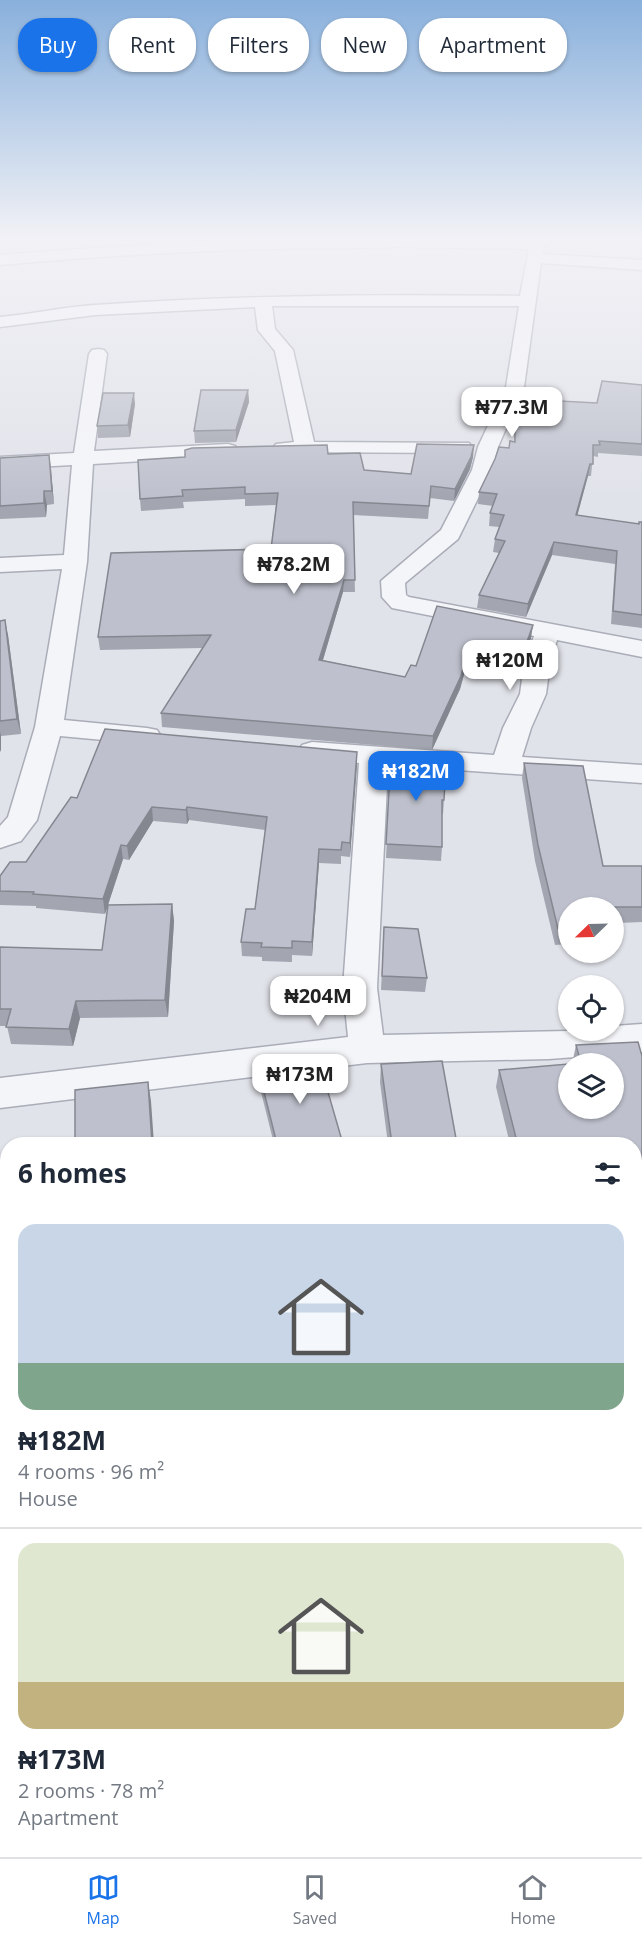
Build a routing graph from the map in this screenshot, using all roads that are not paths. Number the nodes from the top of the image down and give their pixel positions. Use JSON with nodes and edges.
{"nodes":[{"id":1,"x":266,"y":325,"type":"edge"},
{"id":2,"x":523,"y":325,"type":"edge"},
{"id":3,"x":99,"y":354,"type":"dead end"},
{"id":4,"x":488,"y":447,"type":"junction"},
{"id":5,"x":305,"y":448,"type":"junction"},
{"id":6,"x":83,"y":459,"type":"junction"},
{"id":7,"x":0,"y":463,"type":"edge"},
{"id":8,"x":75,"y":562,"type":"junction"},
{"id":9,"x":0,"y":565,"type":"edge"},
{"id":10,"x":548,"y":630,"type":"junction"},
{"id":11,"x":642,"y":649,"type":"edge"},
{"id":12,"x":49,"y":727,"type":"junction"},
{"id":13,"x":175,"y":739,"type":"edge"},
{"id":14,"x":292,"y":750,"type":"edge"},
{"id":15,"x":374,"y":757,"type":"junction"},
{"id":16,"x":505,"y":765,"type":"junction"},
{"id":17,"x":642,"y":774,"type":"edge"},
{"id":18,"x":0,"y":838,"type":"edge"},
{"id":19,"x":642,"y":1038,"type":"edge"},
{"id":20,"x":367,"y":1049,"type":"junction"},
{"id":21,"x":0,"y":1093,"type":"edge"}],
"edges":[{"from":1,"to":5,"type":"street"},
{"from":2,"to":4,"type":"street"},
{"from":3,"to":6,"type":"street"},
{"from":4,"to":5,"type":"street"},
{"from":4,"to":10,"type":"street"},
{"from":5,"to":6,"type":"street"},
{"from":6,"to":7,"type":"street"},
{"from":6,"to":8,"type":"street"},
{"from":8,"to":9,"type":"street"},
{"from":8,"to":12,"type":"street"},
{"from":10,"to":11,"type":"street"},
{"from":10,"to":16,"type":"street"},
{"from":12,"to":13,"type":"street"},
{"from":12,"to":18,"type":"street"},
{"from":14,"to":15,"type":"street"},
{"from":15,"to":16,"type":"street"},
{"from":15,"to":20,"type":"street"},
{"from":16,"to":17,"type":"street"},
{"from":19,"to":20,"type":"street"},
{"from":20,"to":21,"type":"street"}]}
